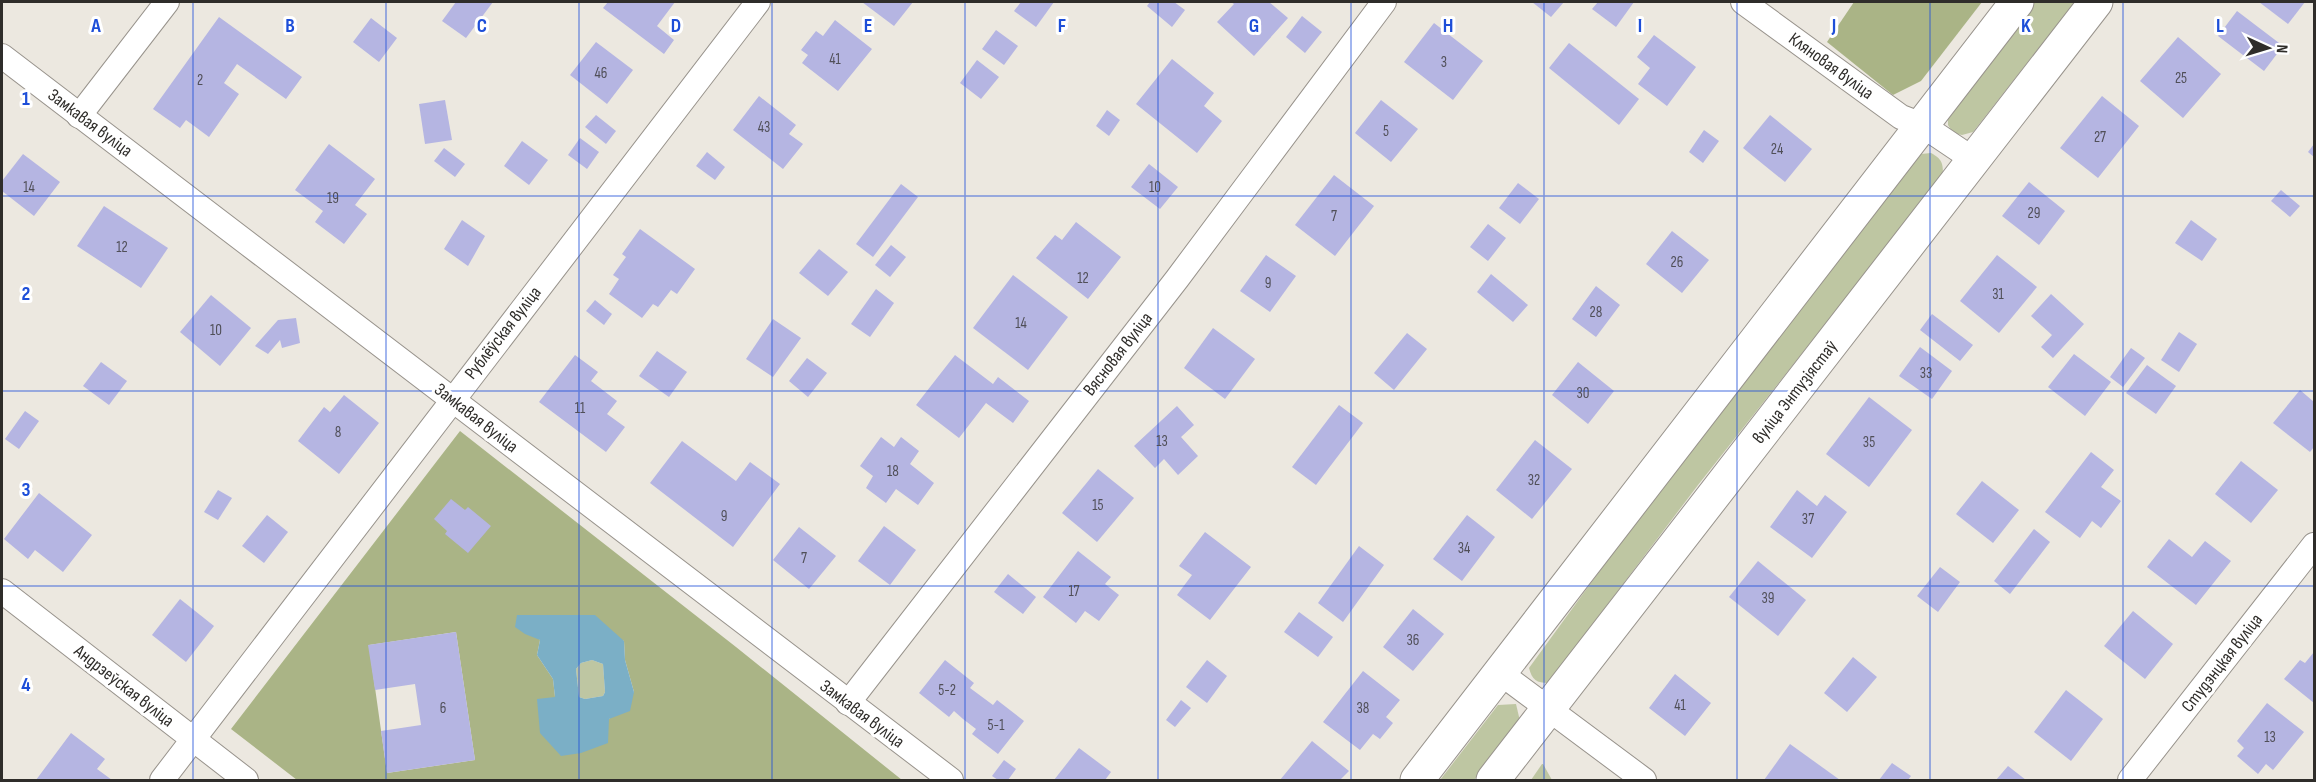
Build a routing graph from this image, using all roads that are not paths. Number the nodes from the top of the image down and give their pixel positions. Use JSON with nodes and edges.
{"nodes":[{"id":1,"x":167,"y":2,"type":"edge"},
{"id":2,"x":758,"y":2,"type":"edge"},
{"id":3,"x":1384,"y":2,"type":"edge"},
{"id":4,"x":1743,"y":2,"type":"edge"},
{"id":5,"x":2017,"y":2,"type":"edge"},
{"id":6,"x":2096,"y":2,"type":"edge"},
{"id":7,"x":2,"y":56,"type":"edge"},
{"id":8,"x":79,"y":116,"type":"junction"},
{"id":9,"x":1922,"y":125,"type":"junction"},
{"id":10,"x":1974,"y":160,"type":"junction"},
{"id":11,"x":452,"y":400,"type":"junction"},
{"id":12,"x":2314,"y":545,"type":"edge"},
{"id":13,"x":2,"y":591,"type":"edge"},
{"id":14,"x":1499,"y":672,"type":"junction"},
{"id":15,"x":848,"y":703,"type":"junction"},
{"id":16,"x":1549,"y":710,"type":"junction"},
{"id":17,"x":193,"y":740,"type":"junction"},
{"id":18,"x":162,"y":780,"type":"edge"},
{"id":19,"x":246,"y":780,"type":"edge"},
{"id":20,"x":951,"y":780,"type":"edge"},
{"id":21,"x":1417,"y":780,"type":"edge"},
{"id":22,"x":1493,"y":780,"type":"edge"},
{"id":23,"x":1644,"y":780,"type":"edge"},
{"id":24,"x":2130,"y":780,"type":"edge"}],
"edges":[{"from":1,"to":8,"type":"street"},
{"from":2,"to":11,"type":"street","name":"Рублёўская вуліца"},
{"from":3,"to":15,"type":"street","name":"Вясновая вуліца"},
{"from":4,"to":9,"type":"street","name":"Кляновая вуліца"},
{"from":5,"to":9,"type":"street"},
{"from":6,"to":10,"type":"street","name":"вуліца Энтузіястаў"},
{"from":7,"to":8,"type":"street","name":"Замкавая вуліца"},
{"from":8,"to":11,"type":"street","name":"Замкавая вуліца"},
{"from":9,"to":10,"type":"street","name":"Кляновая вуліца"},
{"from":9,"to":14,"type":"street"},
{"from":10,"to":16,"type":"street","name":"вуліца Энтузіястаў"},
{"from":11,"to":15,"type":"street","name":"Замкавая вуліца"},
{"from":11,"to":17,"type":"street","name":"Рублёўская вуліца"},
{"from":12,"to":24,"type":"street","name":"Студэнцкая вуліца"},
{"from":13,"to":17,"type":"street","name":"Андрэеўская вуліца"},
{"from":14,"to":16,"type":"street"},
{"from":14,"to":21,"type":"street"},
{"from":15,"to":20,"type":"street","name":"Замкавая вуліца"},
{"from":16,"to":22,"type":"street","name":"вуліца Энтузіястаў"},
{"from":16,"to":23,"type":"street"},
{"from":17,"to":18,"type":"street","name":"Рублёўская вуліца"},
{"from":17,"to":19,"type":"street","name":"Андрэеўская вуліца"}]}
